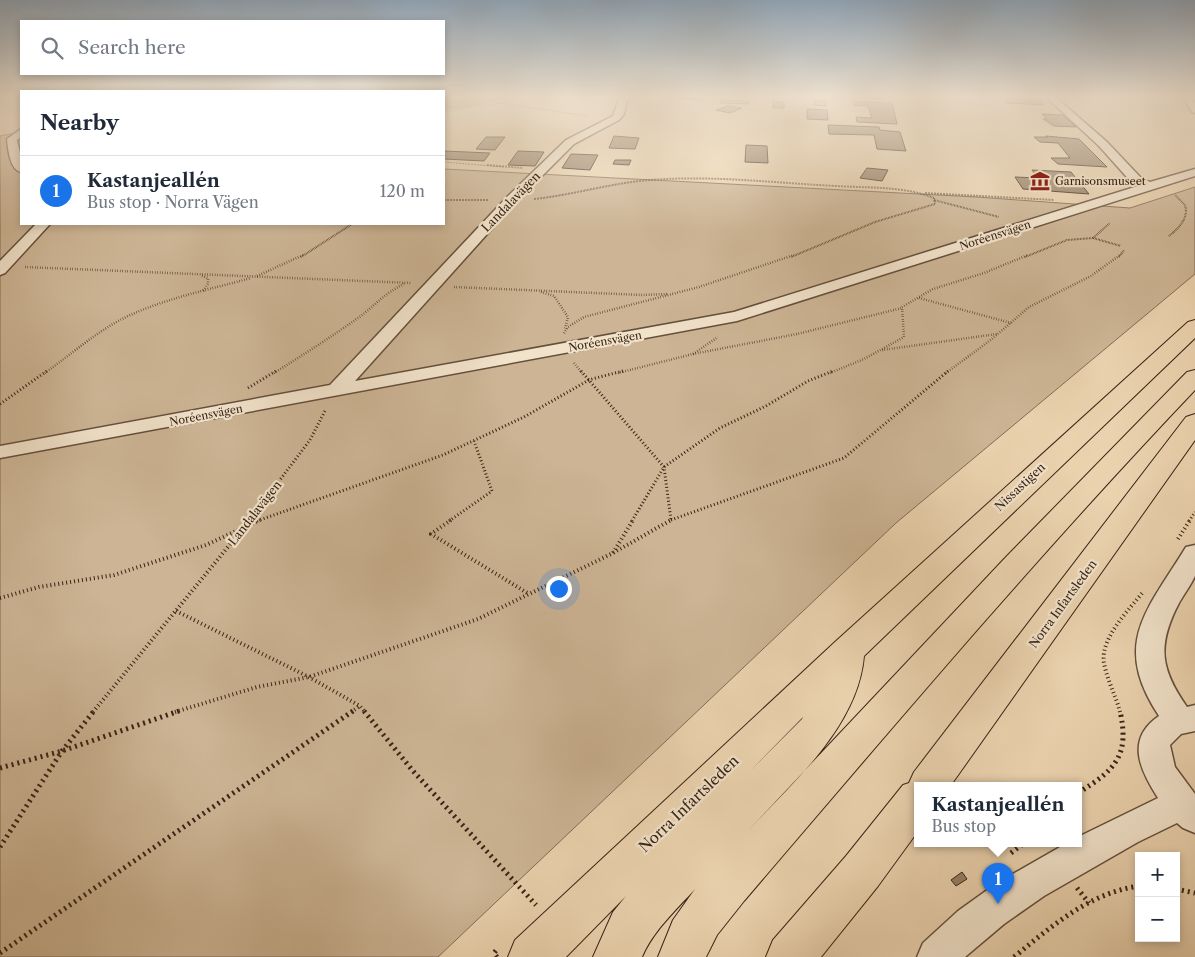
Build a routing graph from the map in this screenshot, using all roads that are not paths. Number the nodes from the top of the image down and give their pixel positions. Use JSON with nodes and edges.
{"nodes":[{"id":1,"x":12,"y":141,"type":"edge"},
{"id":2,"x":573,"y":141,"type":"edge"},
{"id":3,"x":1098,"y":141,"type":"edge"},
{"id":4,"x":20,"y":167,"type":"edge"},
{"id":5,"x":1195,"y":172,"type":"edge"},
{"id":6,"x":1151,"y":185,"type":"junction"},
{"id":7,"x":42,"y":225,"type":"edge"},
{"id":8,"x":1,"y":269,"type":"edge"},
{"id":9,"x":1195,"y":326,"type":"edge"},
{"id":10,"x":1195,"y":377,"type":"edge"},
{"id":11,"x":336,"y":390,"type":"junction"},
{"id":12,"x":1195,"y":422,"type":"edge"},
{"id":13,"x":0,"y":452,"type":"edge"},
{"id":14,"x":1195,"y":553,"type":"edge"},
{"id":15,"x":847,"y":651,"type":"junction"},
{"id":16,"x":1187,"y":719,"type":"edge"},
{"id":17,"x":930,"y":782,"type":"edge"},
{"id":18,"x":914,"y":803,"type":"edge"},
{"id":19,"x":1189,"y":811,"type":"edge"},
{"id":20,"x":532,"y":957,"type":"edge"},
{"id":21,"x":617,"y":957,"type":"edge"},
{"id":22,"x":682,"y":957,"type":"edge"},
{"id":23,"x":790,"y":957,"type":"edge"},
{"id":24,"x":937,"y":957,"type":"edge"}],
"edges":[{"from":1,"to":4,"type":"street"},
{"from":2,"to":11,"type":"street","name":"Landalavägen"},
{"from":3,"to":6,"type":"street"},
{"from":5,"to":6,"type":"street","name":"Noréensvägen"},
{"from":6,"to":11,"type":"street","name":"Noréensvägen"},
{"from":7,"to":8,"type":"street"},
{"from":9,"to":15,"type":"highway","name":"Nissastigen"},
{"from":10,"to":22,"type":"highway"},
{"from":11,"to":13,"type":"street","name":"Noréensvägen"},
{"from":12,"to":17,"type":"highway","name":"Norra Infartsleden"},
{"from":14,"to":16,"type":"street"},
{"from":15,"to":20,"type":"highway","name":"Norra Infartsleden"},
{"from":15,"to":21,"type":"highway"},
{"from":16,"to":19,"type":"street"},
{"from":18,"to":23,"type":"highway"},
{"from":19,"to":24,"type":"street"}]}
